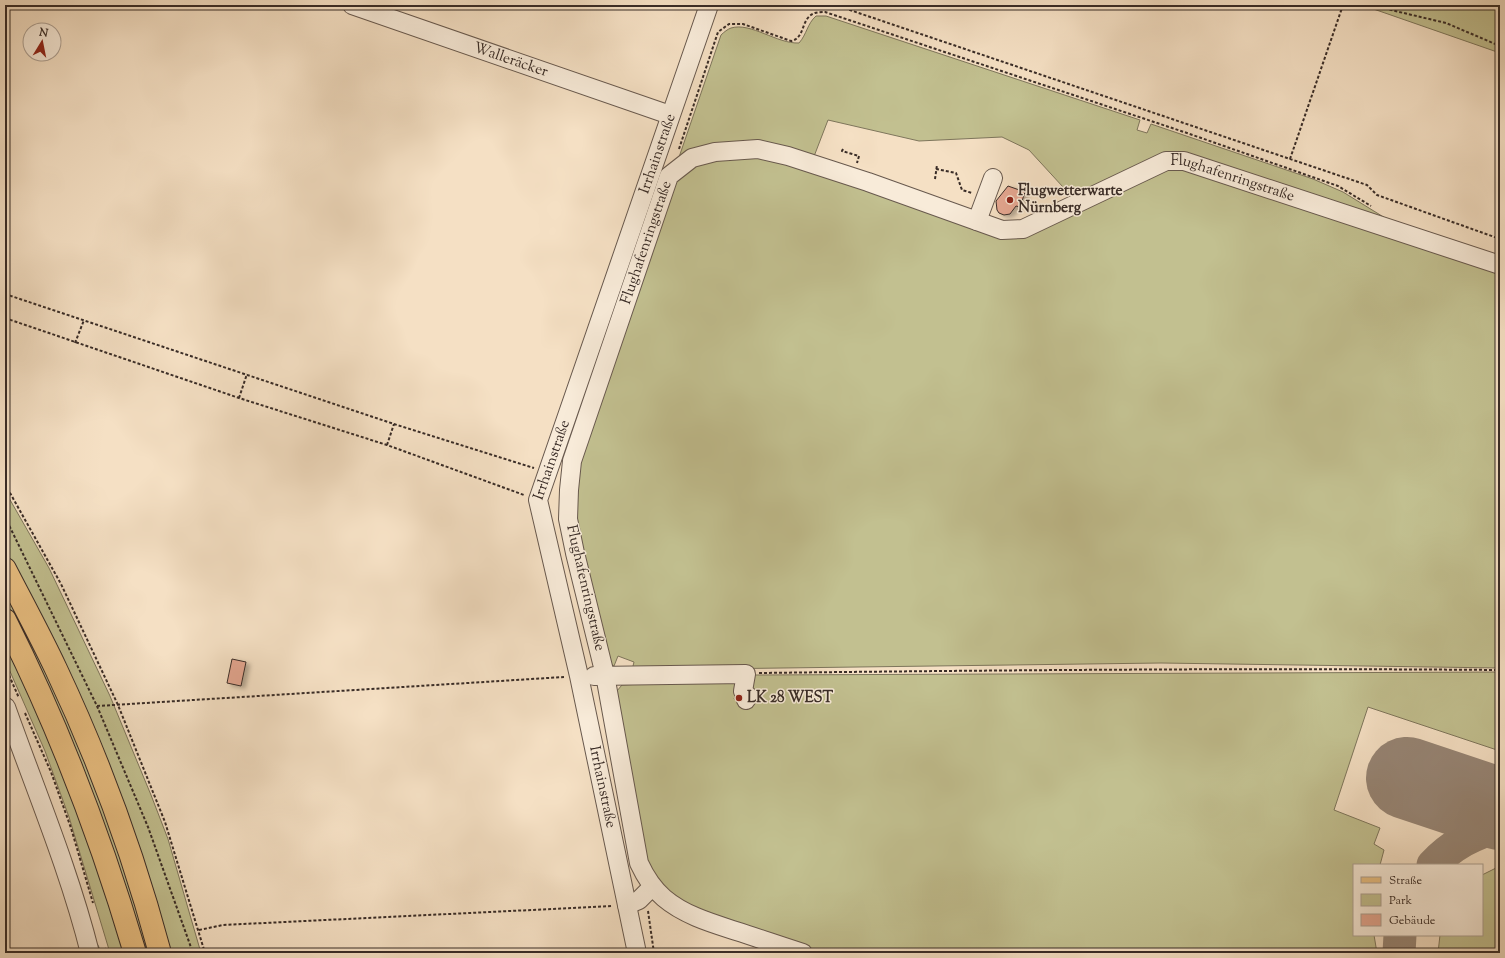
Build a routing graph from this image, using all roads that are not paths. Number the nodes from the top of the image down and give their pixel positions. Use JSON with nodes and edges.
{"nodes":[{"id":1,"x":352,"y":5,"type":"edge"},
{"id":2,"x":709,"y":5,"type":"edge"},
{"id":3,"x":670,"y":115,"type":"junction"},
{"id":4,"x":993,"y":178,"type":"dead end"},
{"id":5,"x":977,"y":221,"type":"junction"},
{"id":6,"x":1500,"y":265,"type":"edge"},
{"id":7,"x":5,"y":569,"type":"edge"},
{"id":8,"x":5,"y":620,"type":"edge"},
{"id":9,"x":605,"y":675,"type":"junction"},
{"id":10,"x":579,"y":676,"type":"junction"},
{"id":11,"x":746,"y":700,"type":"dead end"},
{"id":12,"x":11,"y":706,"type":"edge"},
{"id":13,"x":649,"y":890,"type":"junction"},
{"id":14,"x":627,"y":905,"type":"junction"},
{"id":15,"x":90,"y":953,"type":"edge"},
{"id":16,"x":135,"y":953,"type":"edge"},
{"id":17,"x":160,"y":953,"type":"edge"},
{"id":18,"x":637,"y":953,"type":"edge"},
{"id":19,"x":803,"y":953,"type":"edge"}],
"edges":[{"from":1,"to":3,"type":"street","name":"Walleräcker"},
{"from":2,"to":3,"type":"street","name":"Irrhainstraße"},
{"from":3,"to":10,"type":"street","name":"Irrhainstraße"},
{"from":4,"to":5,"type":"street"},
{"from":5,"to":6,"type":"street","name":"Flughafenringstraße"},
{"from":5,"to":9,"type":"street","name":"Flughafenringstraße"},
{"from":7,"to":17,"type":"main road"},
{"from":8,"to":16,"type":"main road"},
{"from":9,"to":10,"type":"street"},
{"from":9,"to":11,"type":"street"},
{"from":9,"to":13,"type":"street","name":"Flughafenringstraße"},
{"from":10,"to":14,"type":"street","name":"Irrhainstraße"},
{"from":12,"to":15,"type":"street"},
{"from":13,"to":14,"type":"street"},
{"from":13,"to":19,"type":"street","name":"Flughafenringstraße"},
{"from":14,"to":18,"type":"street","name":"Irrhainstraße"}]}
